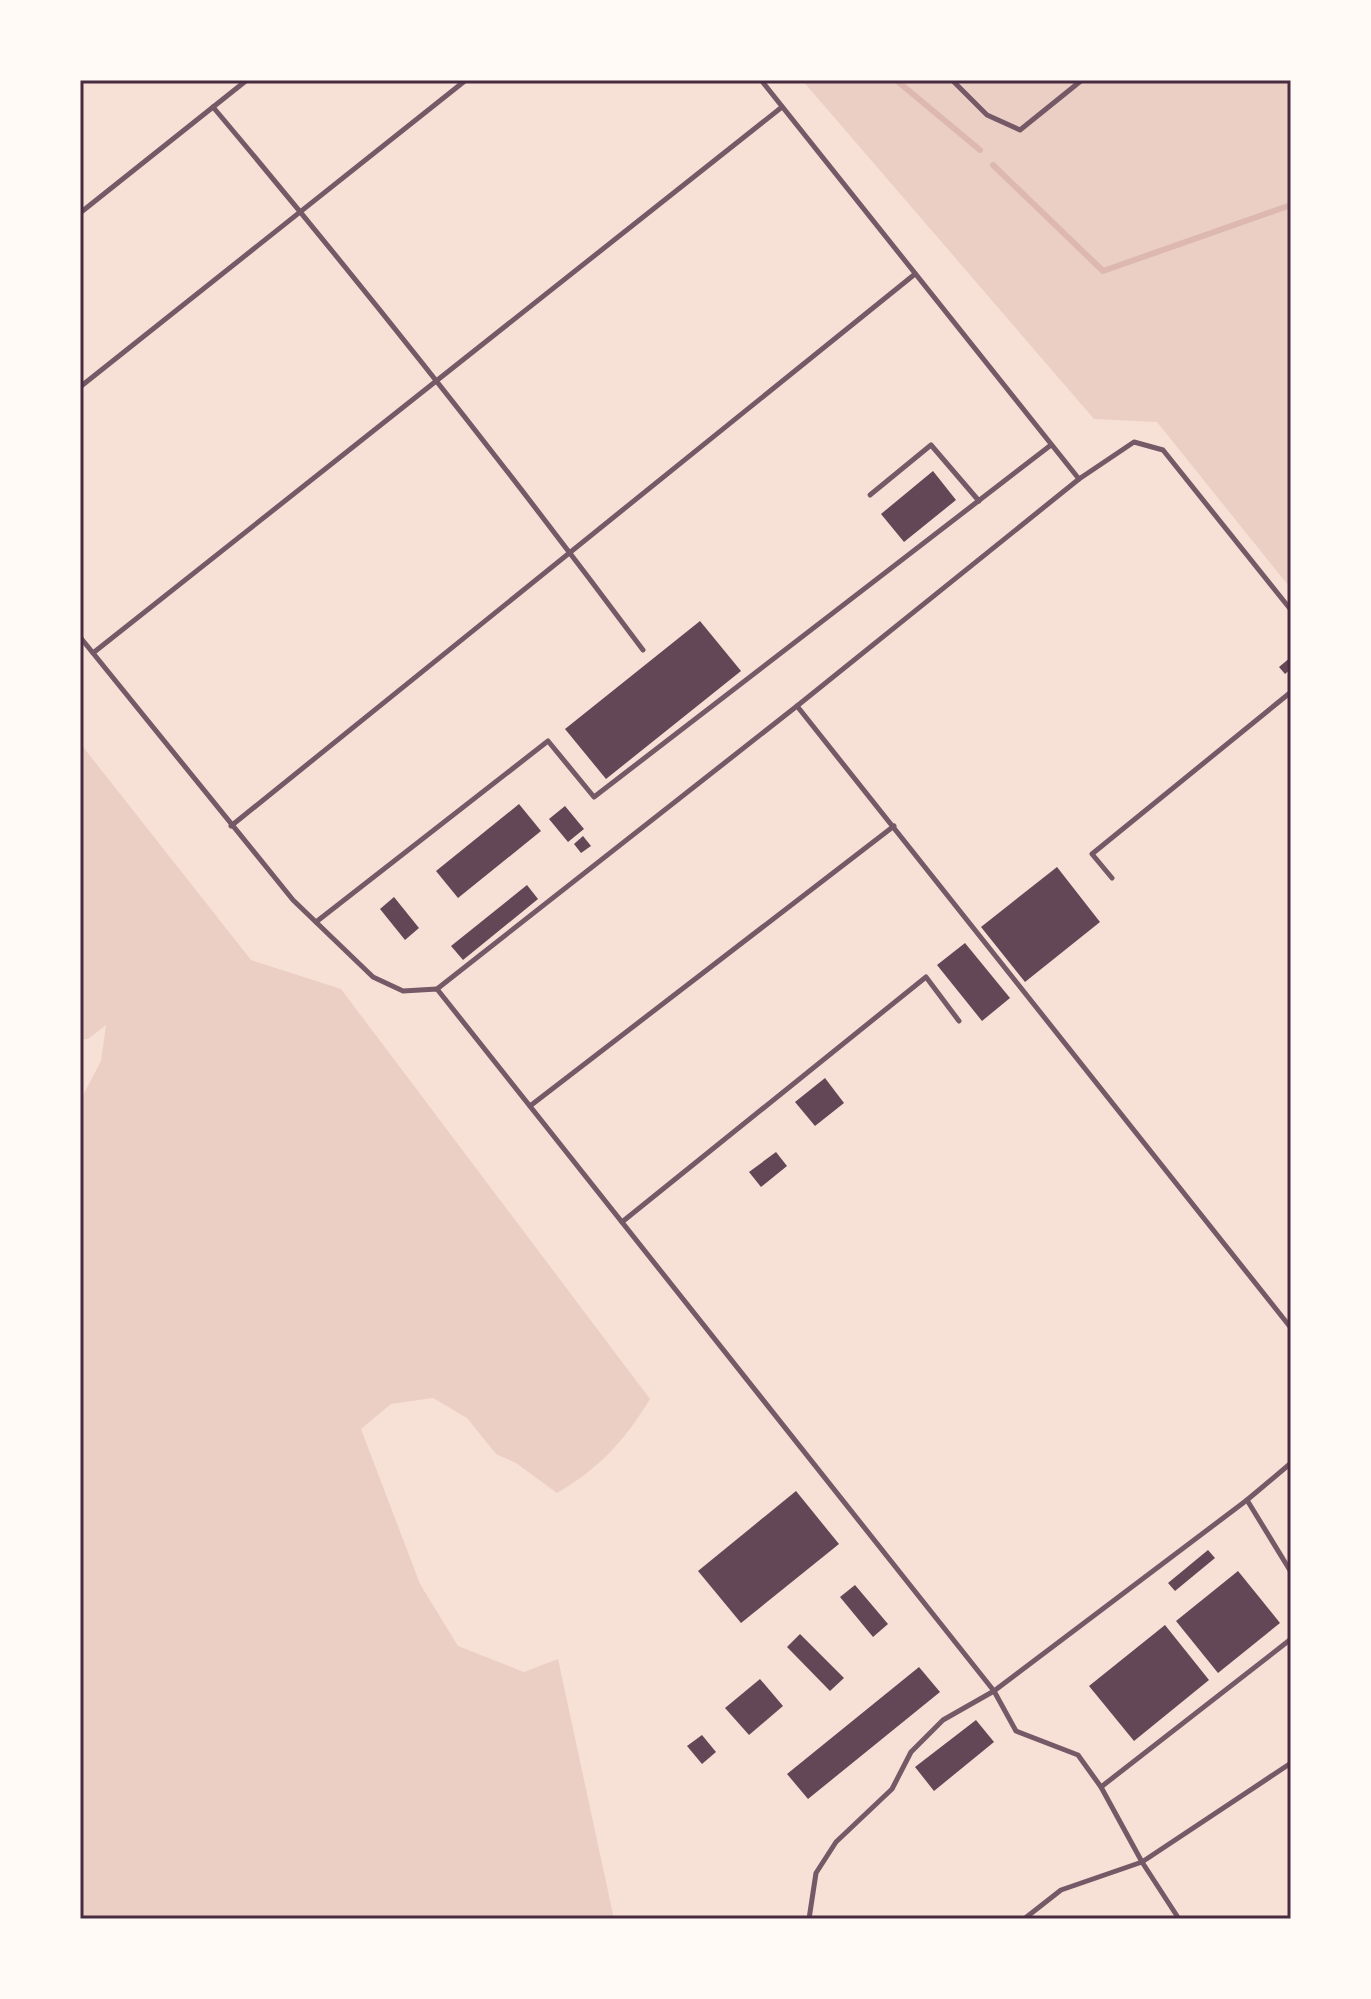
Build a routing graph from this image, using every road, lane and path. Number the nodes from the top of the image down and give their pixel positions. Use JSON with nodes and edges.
{"nodes":[{"id":1,"x":247,"y":80,"type":"edge"},
{"id":2,"x":466,"y":80,"type":"edge"},
{"id":3,"x":761,"y":80,"type":"edge"},
{"id":4,"x":952,"y":80,"type":"edge"},
{"id":5,"x":1082,"y":80,"type":"edge"},
{"id":6,"x":213,"y":107,"type":"junction"},
{"id":7,"x":782,"y":107,"type":"junction"},
{"id":8,"x":301,"y":211,"type":"junction"},
{"id":9,"x":80,"y":213,"type":"edge"},
{"id":10,"x":915,"y":274,"type":"junction"},
{"id":11,"x":437,"y":382,"type":"junction"},
{"id":12,"x":80,"y":387,"type":"edge"},
{"id":13,"x":1051,"y":445,"type":"junction"},
{"id":14,"x":1079,"y":479,"type":"junction"},
{"id":15,"x":870,"y":495,"type":"dead end"},
{"id":16,"x":979,"y":501,"type":"junction"},
{"id":17,"x":570,"y":552,"type":"junction"},
{"id":18,"x":1291,"y":610,"type":"edge"},
{"id":19,"x":80,"y":637,"type":"edge"},
{"id":20,"x":643,"y":650,"type":"dead end"},
{"id":21,"x":93,"y":653,"type":"junction"},
{"id":22,"x":1291,"y":692,"type":"edge"},
{"id":23,"x":797,"y":706,"type":"junction"},
{"id":24,"x":231,"y":826,"type":"junction"},
{"id":25,"x":894,"y":826,"type":"junction"},
{"id":26,"x":1112,"y":878,"type":"dead end"},
{"id":27,"x":316,"y":922,"type":"junction"},
{"id":28,"x":437,"y":989,"type":"junction"},
{"id":29,"x":959,"y":1021,"type":"dead end"},
{"id":30,"x":530,"y":1106,"type":"junction"},
{"id":31,"x":622,"y":1222,"type":"junction"},
{"id":32,"x":1291,"y":1328,"type":"edge"},
{"id":33,"x":1291,"y":1463,"type":"edge"},
{"id":34,"x":1247,"y":1500,"type":"junction"},
{"id":35,"x":1291,"y":1572,"type":"edge"},
{"id":36,"x":1291,"y":1639,"type":"edge"},
{"id":37,"x":994,"y":1691,"type":"junction"},
{"id":38,"x":1291,"y":1763,"type":"edge"},
{"id":39,"x":1101,"y":1787,"type":"junction"},
{"id":40,"x":1142,"y":1862,"type":"junction"},
{"id":41,"x":809,"y":1919,"type":"edge"},
{"id":42,"x":1024,"y":1919,"type":"edge"},
{"id":43,"x":1179,"y":1919,"type":"edge"}],
"edges":[{"from":1,"to":6,"type":"lane"},
{"from":2,"to":8,"type":"lane"},
{"from":3,"to":7,"type":"lane"},
{"from":4,"to":5,"type":"lane"},
{"from":6,"to":8,"type":"lane"},
{"from":6,"to":9,"type":"lane"},
{"from":7,"to":10,"type":"lane"},
{"from":7,"to":11,"type":"lane"},
{"from":8,"to":11,"type":"lane"},
{"from":8,"to":12,"type":"lane"},
{"from":10,"to":13,"type":"lane"},
{"from":10,"to":17,"type":"lane"},
{"from":11,"to":17,"type":"lane"},
{"from":11,"to":21,"type":"lane"},
{"from":13,"to":14,"type":"lane"},
{"from":13,"to":16,"type":"lane"},
{"from":14,"to":18,"type":"lane"},
{"from":14,"to":23,"type":"lane"},
{"from":15,"to":16,"type":"lane"},
{"from":16,"to":27,"type":"lane"},
{"from":17,"to":20,"type":"lane"},
{"from":17,"to":24,"type":"lane"},
{"from":19,"to":21,"type":"lane"},
{"from":21,"to":24,"type":"lane"},
{"from":22,"to":26,"type":"lane"},
{"from":23,"to":25,"type":"lane"},
{"from":23,"to":28,"type":"lane"},
{"from":24,"to":27,"type":"lane"},
{"from":25,"to":30,"type":"lane"},
{"from":25,"to":32,"type":"lane"},
{"from":27,"to":28,"type":"lane"},
{"from":28,"to":30,"type":"lane"},
{"from":29,"to":31,"type":"lane"},
{"from":30,"to":31,"type":"lane"},
{"from":31,"to":37,"type":"lane"},
{"from":33,"to":34,"type":"lane"},
{"from":34,"to":35,"type":"lane"},
{"from":34,"to":37,"type":"lane"},
{"from":36,"to":39,"type":"lane"},
{"from":37,"to":39,"type":"lane"},
{"from":37,"to":41,"type":"lane"},
{"from":38,"to":40,"type":"lane"},
{"from":39,"to":40,"type":"lane"},
{"from":40,"to":42,"type":"lane"},
{"from":40,"to":43,"type":"lane"}]}
